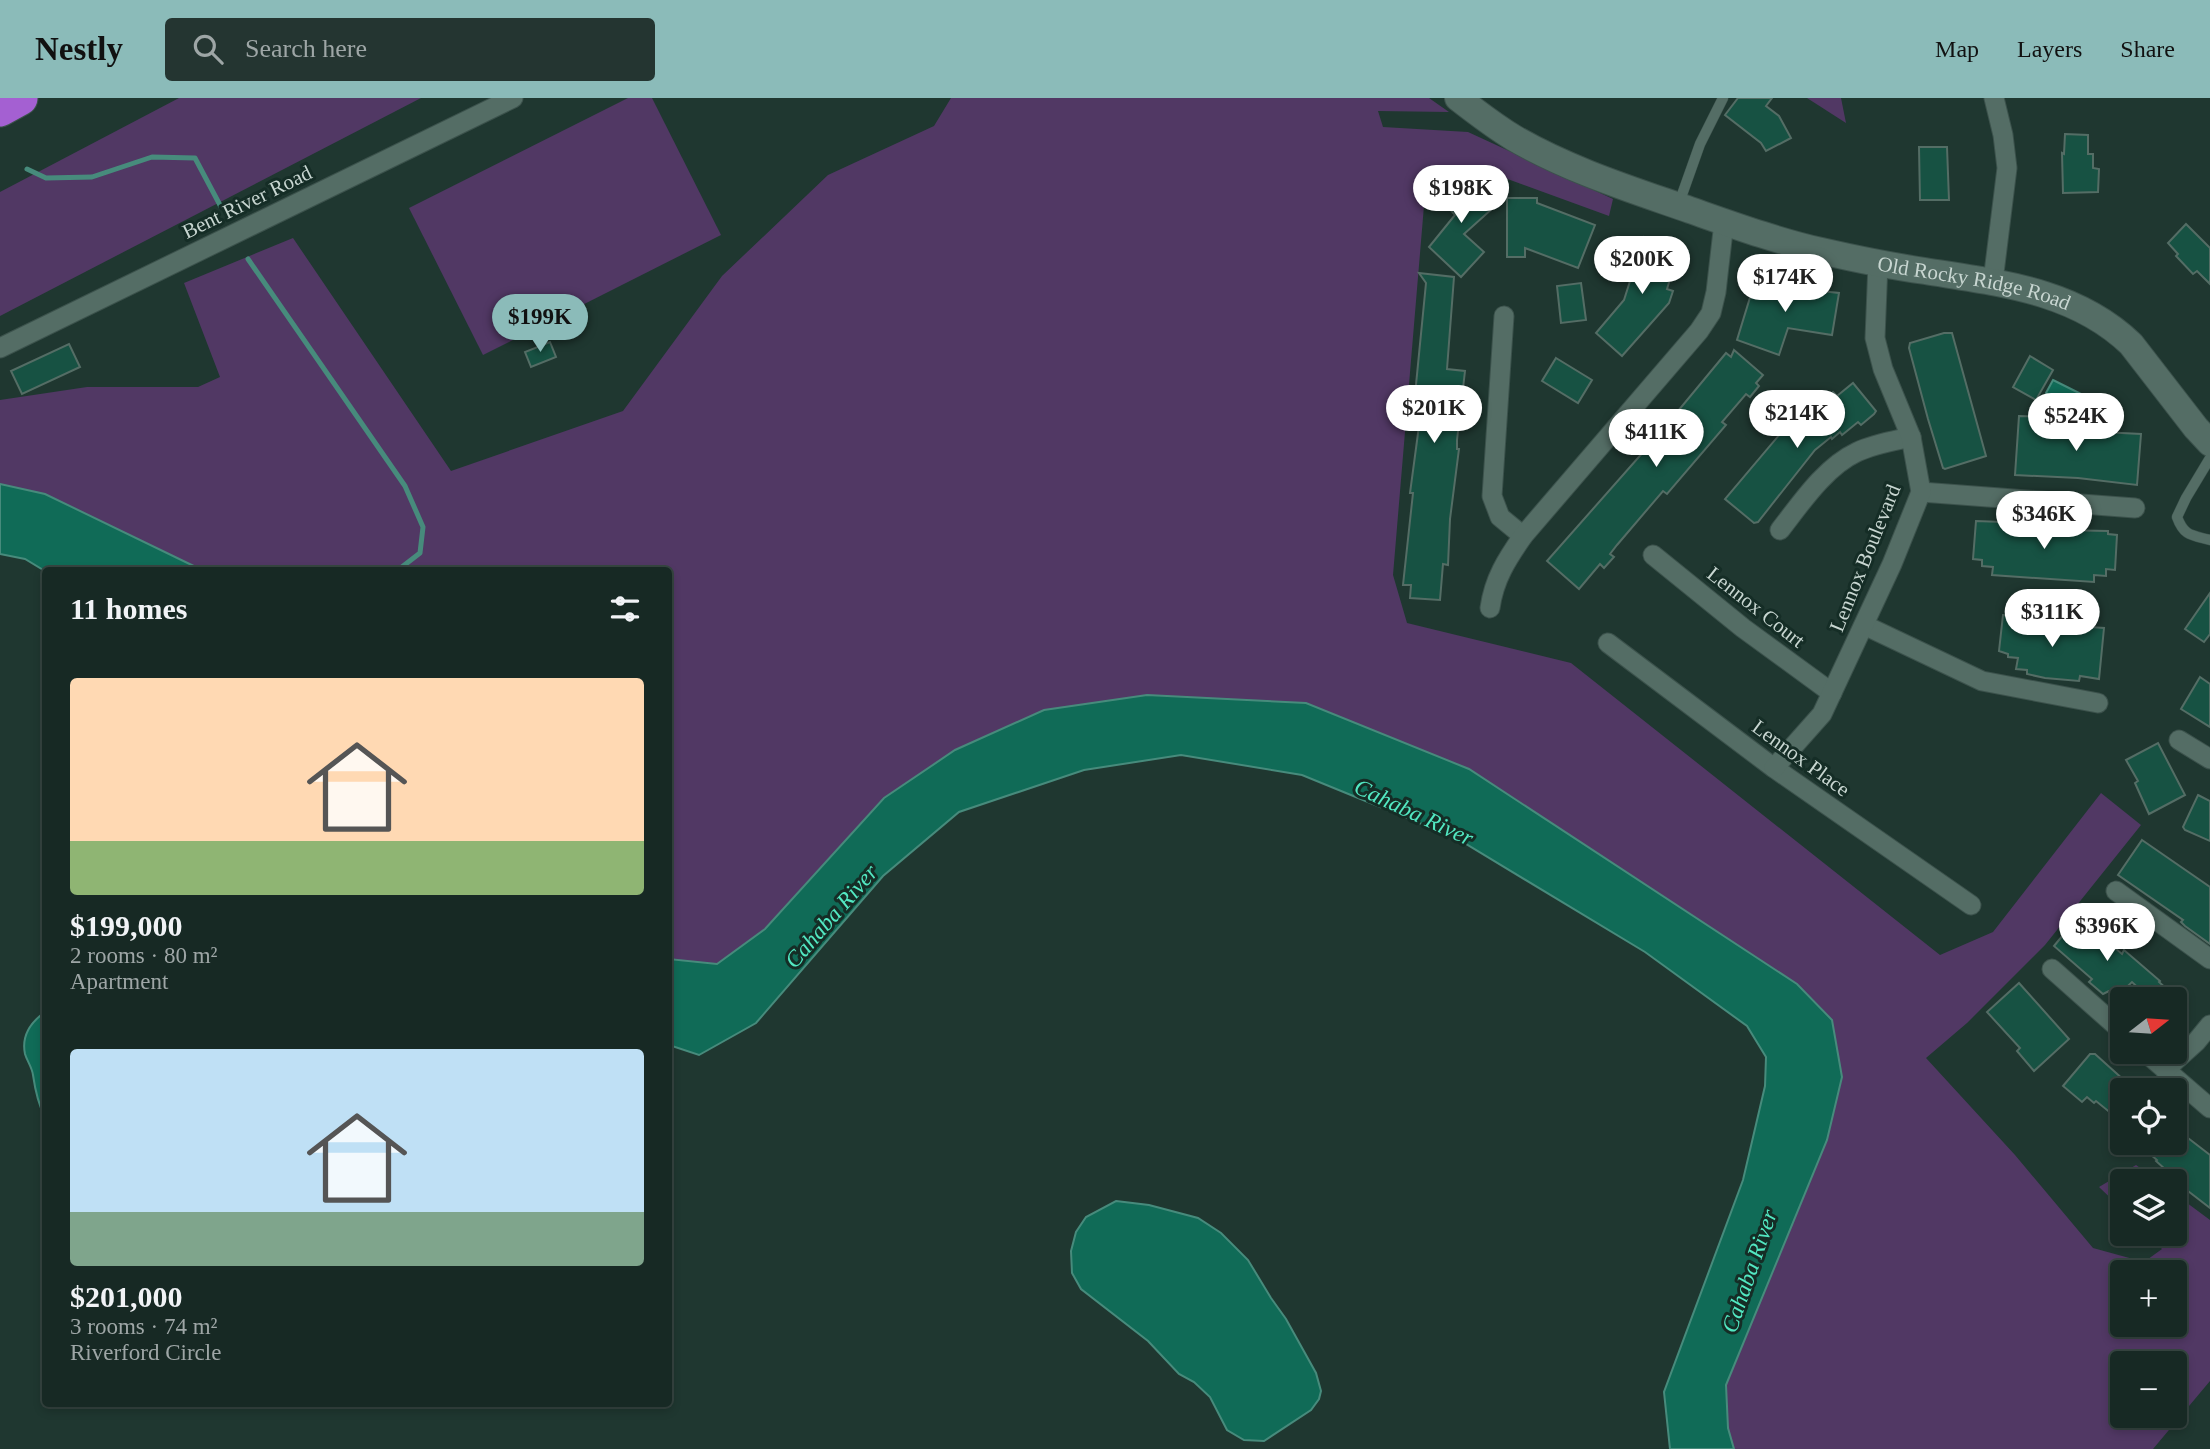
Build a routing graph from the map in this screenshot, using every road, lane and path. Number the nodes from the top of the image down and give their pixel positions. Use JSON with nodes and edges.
{"nodes":[{"id":1,"x":20,"y":98,"type":"edge"},
{"id":2,"x":513,"y":98,"type":"edge"},
{"id":3,"x":1458,"y":98,"type":"edge"},
{"id":4,"x":1723,"y":98,"type":"edge"},
{"id":5,"x":1994,"y":98,"type":"edge"},
{"id":6,"x":0,"y":109,"type":"edge"},
{"id":7,"x":1678,"y":206,"type":"junction"},
{"id":8,"x":1724,"y":222,"type":"junction"},
{"id":9,"x":1878,"y":263,"type":"junction"},
{"id":10,"x":1993,"y":281,"type":"junction"},
{"id":11,"x":1504,"y":316,"type":"dead end"},
{"id":12,"x":0,"y":348,"type":"edge"},
{"id":13,"x":1911,"y":437,"type":"junction"},
{"id":14,"x":2210,"y":443,"type":"edge"},
{"id":15,"x":2210,"y":458,"type":"edge"},
{"id":16,"x":1921,"y":492,"type":"junction"},
{"id":17,"x":2135,"y":508,"type":"dead end"},
{"id":18,"x":1780,"y":530,"type":"dead end"},
{"id":19,"x":1523,"y":536,"type":"junction"},
{"id":20,"x":2210,"y":540,"type":"edge"},
{"id":21,"x":1653,"y":555,"type":"dead end"},
{"id":22,"x":1490,"y":608,"type":"dead end"},
{"id":23,"x":1864,"y":625,"type":"junction"},
{"id":24,"x":1608,"y":643,"type":"dead end"},
{"id":25,"x":1832,"y":693,"type":"junction"},
{"id":26,"x":2098,"y":703,"type":"dead end"},
{"id":27,"x":2179,"y":740,"type":"dead end"},
{"id":28,"x":2210,"y":759,"type":"edge"},
{"id":29,"x":1774,"y":768,"type":"junction"},
{"id":30,"x":2116,"y":891,"type":"dead end"},
{"id":31,"x":1971,"y":905,"type":"dead end"},
{"id":32,"x":2210,"y":959,"type":"edge"},
{"id":33,"x":2052,"y":969,"type":"dead end"},
{"id":34,"x":2110,"y":1020,"type":"edge"},
{"id":35,"x":2210,"y":1025,"type":"edge"},
{"id":36,"x":2158,"y":1064,"type":"edge"},
{"id":37,"x":2165,"y":1070,"type":"junction"},
{"id":38,"x":2210,"y":1108,"type":"edge"}],
"edges":[{"from":1,"to":6,"type":"highway"},
{"from":2,"to":12,"type":"street","name":"Bent River Road"},
{"from":3,"to":7,"type":"street","name":"Old Rocky Ridge Road"},
{"from":4,"to":7,"type":"lane"},
{"from":5,"to":10,"type":"street"},
{"from":7,"to":8,"type":"street","name":"Old Rocky Ridge Road"},
{"from":8,"to":9,"type":"street","name":"Old Rocky Ridge Road"},
{"from":8,"to":19,"type":"street"},
{"from":9,"to":10,"type":"street","name":"Old Rocky Ridge Road"},
{"from":9,"to":13,"type":"street","name":"Lennox Boulevard"},
{"from":10,"to":14,"type":"street","name":"Old Rocky Ridge Road"},
{"from":11,"to":19,"type":"street"},
{"from":13,"to":16,"type":"street","name":"Lennox Boulevard"},
{"from":13,"to":18,"type":"street"},
{"from":15,"to":20,"type":"lane"},
{"from":16,"to":17,"type":"street"},
{"from":16,"to":23,"type":"street","name":"Lennox Boulevard"},
{"from":19,"to":22,"type":"street"},
{"from":21,"to":25,"type":"street","name":"Lennox Court"},
{"from":23,"to":25,"type":"street","name":"Lennox Boulevard"},
{"from":23,"to":26,"type":"street"},
{"from":24,"to":29,"type":"street","name":"Lennox Place"},
{"from":25,"to":29,"type":"street","name":"Lennox Boulevard"},
{"from":27,"to":28,"type":"street"},
{"from":29,"to":31,"type":"street","name":"Lennox Place"},
{"from":30,"to":32,"type":"street"},
{"from":33,"to":34,"type":"street"},
{"from":35,"to":37,"type":"street"},
{"from":36,"to":37,"type":"street"},
{"from":37,"to":38,"type":"street"}]}
